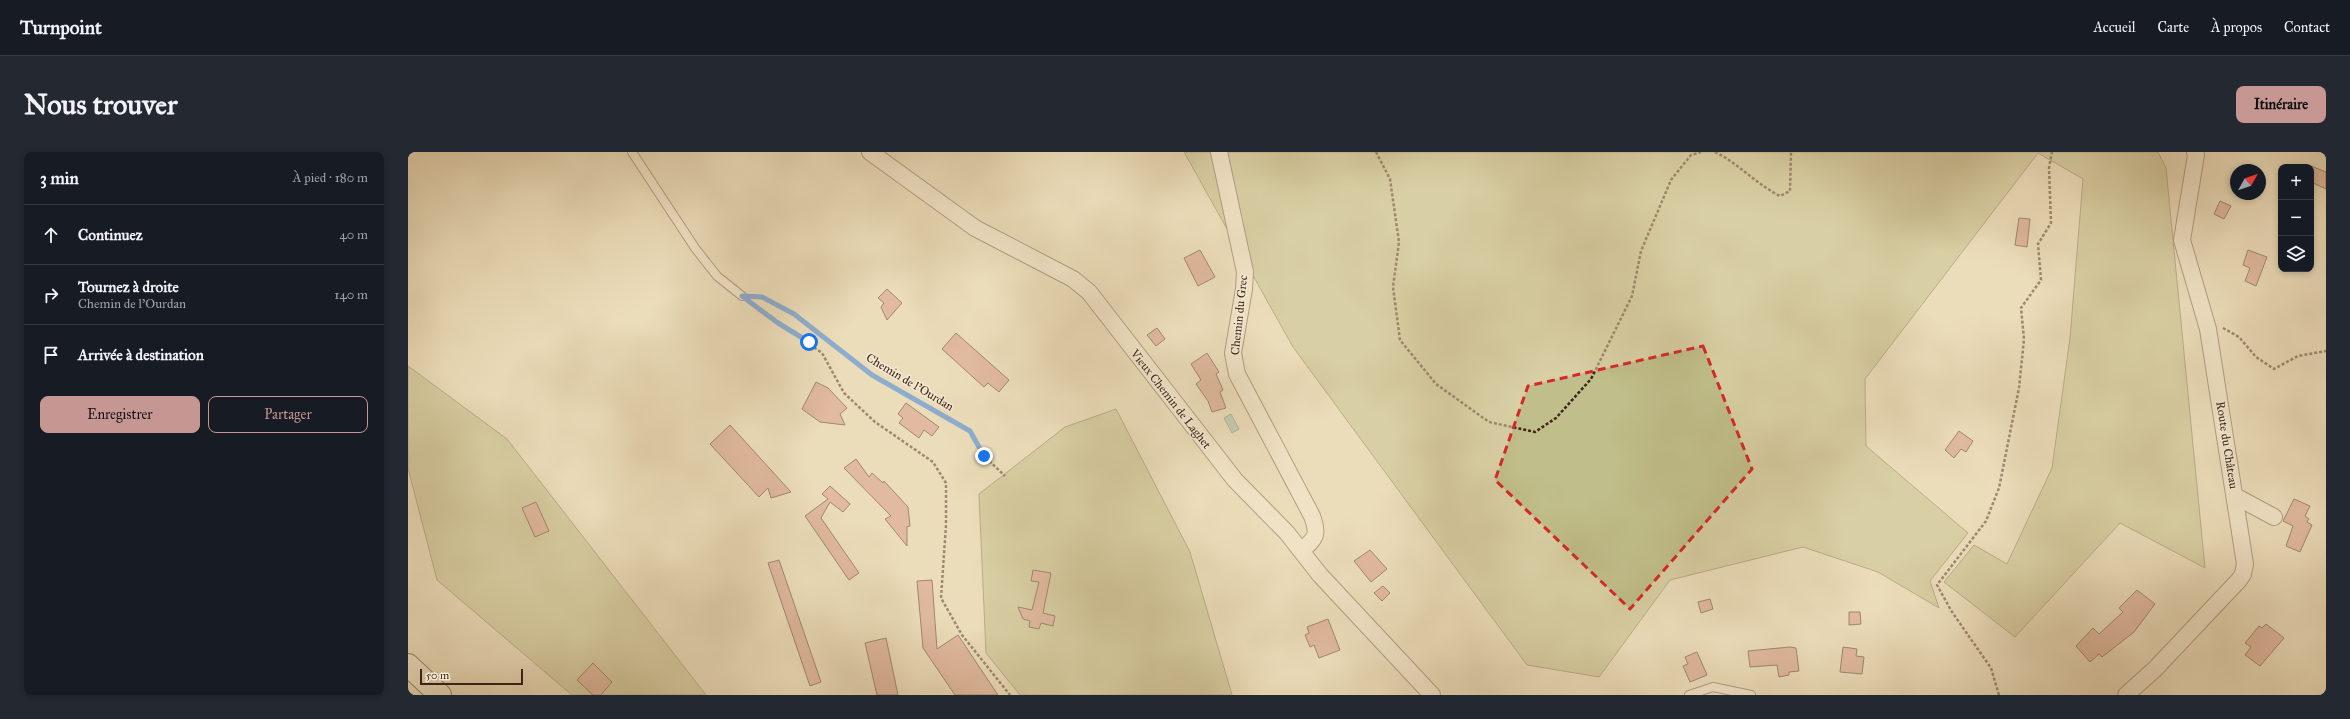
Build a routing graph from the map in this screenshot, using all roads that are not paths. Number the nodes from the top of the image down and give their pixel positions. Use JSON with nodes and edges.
{"nodes":[{"id":1,"x":632,"y":152,"type":"edge"},
{"id":2,"x":870,"y":152,"type":"edge"},
{"id":3,"x":1219,"y":152,"type":"edge"},
{"id":4,"x":2195,"y":152,"type":"edge"},
{"id":5,"x":742,"y":296,"type":"road end"},
{"id":6,"x":2235,"y":496,"type":"junction"},
{"id":7,"x":2274,"y":517,"type":"dead end"},
{"id":8,"x":1302,"y":551,"type":"junction"},
{"id":9,"x":408,"y":665,"type":"edge"},
{"id":10,"x":438,"y":694,"type":"edge"},
{"id":11,"x":1432,"y":695,"type":"edge"},
{"id":12,"x":1689,"y":695,"type":"edge"},
{"id":13,"x":1751,"y":695,"type":"edge"},
{"id":14,"x":2126,"y":695,"type":"edge"}],
"edges":[{"from":1,"to":5,"type":"lane"},
{"from":2,"to":8,"type":"street","name":"Vieux Chemin de Laghet"},
{"from":3,"to":8,"type":"street","name":"Chemin du Grec"},
{"from":4,"to":6,"type":"street","name":"Route du Château"},
{"from":6,"to":7,"type":"street"},
{"from":6,"to":14,"type":"street","name":"Route du Château"},
{"from":8,"to":11,"type":"street","name":"Vieux Chemin de Laghet"},
{"from":9,"to":10,"type":"main road"},
{"from":12,"to":13,"type":"lane"}]}
